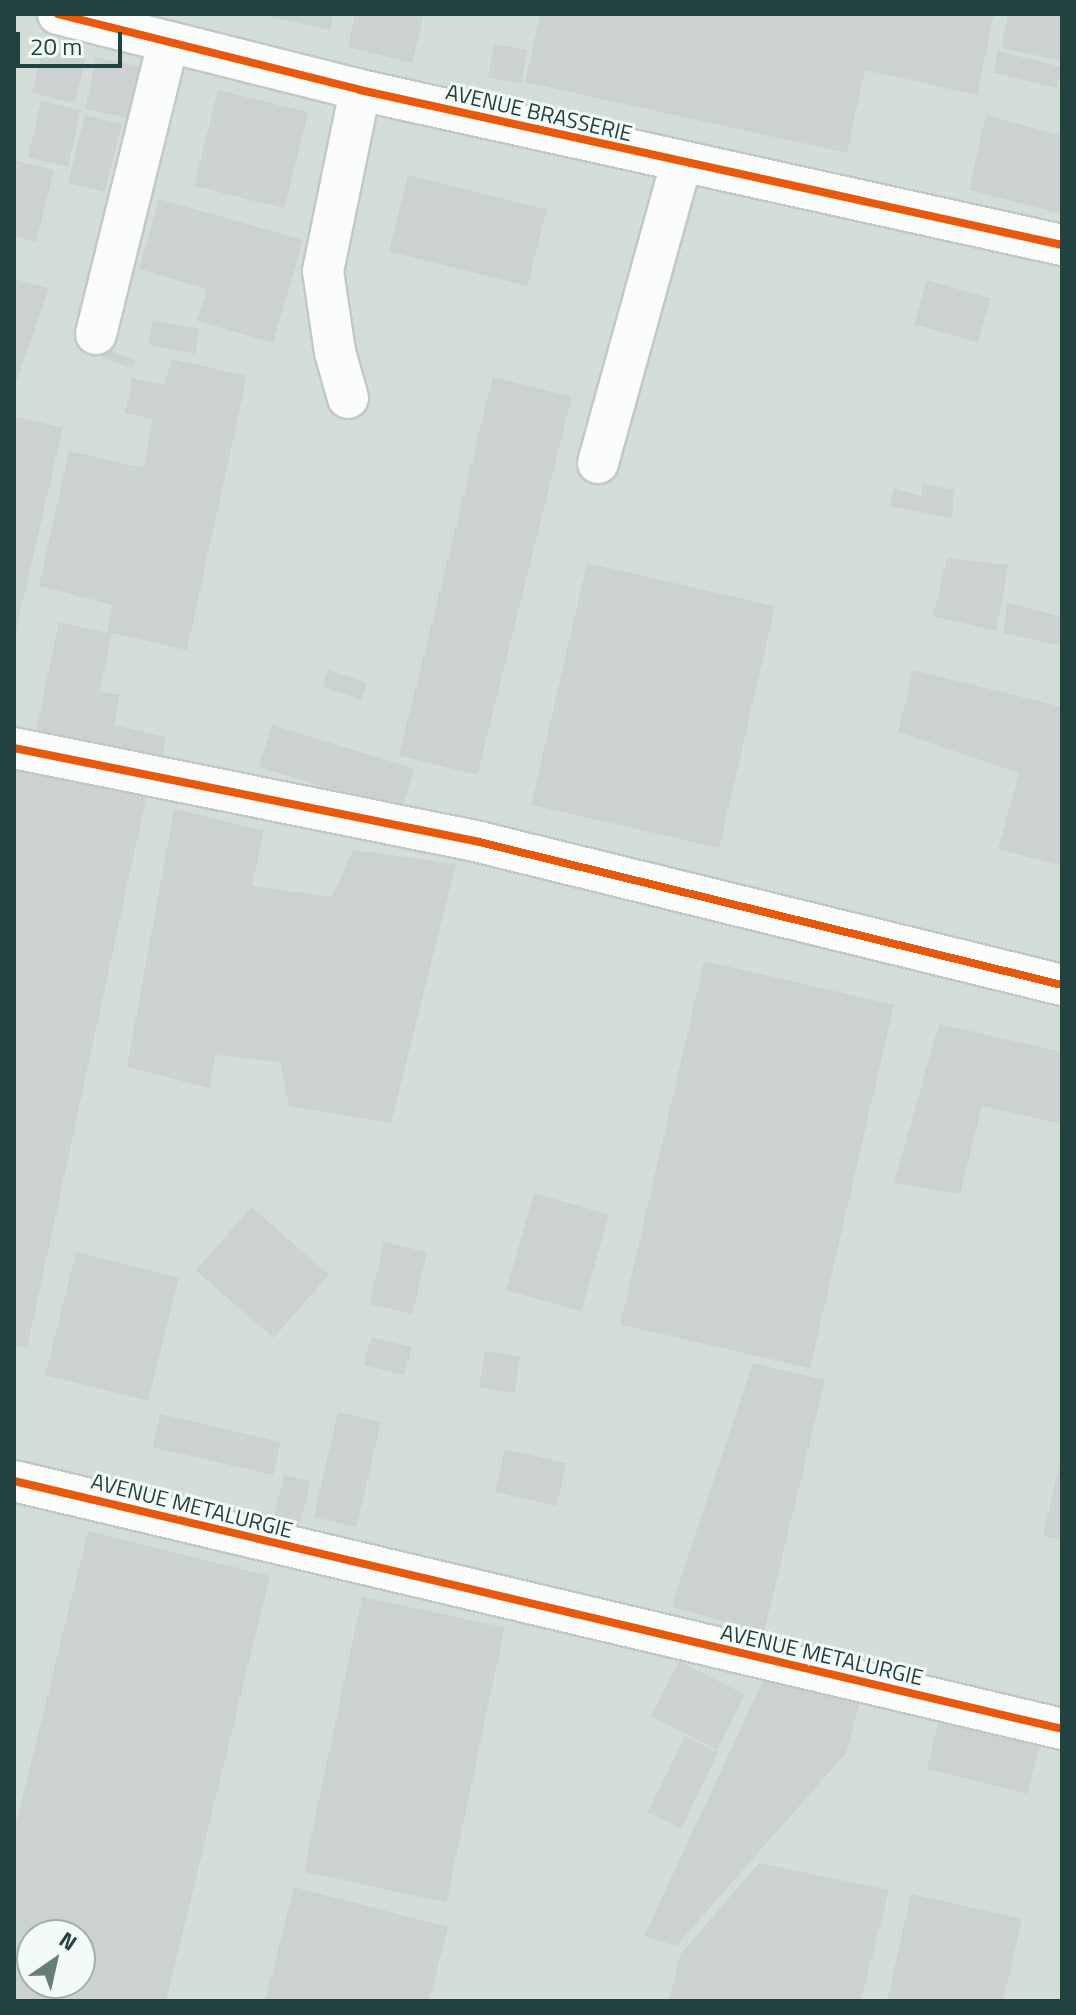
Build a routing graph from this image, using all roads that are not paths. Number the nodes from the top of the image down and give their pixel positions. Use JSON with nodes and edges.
{"nodes":[{"id":1,"x":58,"y":14,"type":"edge"},
{"id":2,"x":168,"y":42,"type":"junction"},
{"id":3,"x":360,"y":90,"type":"junction"},
{"id":4,"x":681,"y":164,"type":"junction"},
{"id":5,"x":1062,"y":245,"type":"edge"},
{"id":6,"x":96,"y":334,"type":"dead end"},
{"id":7,"x":348,"y":398,"type":"dead end"},
{"id":8,"x":598,"y":463,"type":"dead end"},
{"id":9,"x":14,"y":748,"type":"edge"},
{"id":10,"x":1062,"y":985,"type":"edge"},
{"id":11,"x":14,"y":1481,"type":"edge"},
{"id":12,"x":1062,"y":1729,"type":"edge"}],
"edges":[{"from":1,"to":2,"type":"street","name":"AVENUE BRASSERIE"},
{"from":2,"to":3,"type":"street","name":"AVENUE BRASSERIE"},
{"from":2,"to":6,"type":"street"},
{"from":3,"to":4,"type":"street","name":"AVENUE BRASSERIE"},
{"from":3,"to":7,"type":"street"},
{"from":4,"to":5,"type":"street","name":"AVENUE BRASSERIE"},
{"from":4,"to":8,"type":"street"},
{"from":9,"to":10,"type":"street"},
{"from":11,"to":12,"type":"street","name":"AVENUE METALURGIE"}]}
